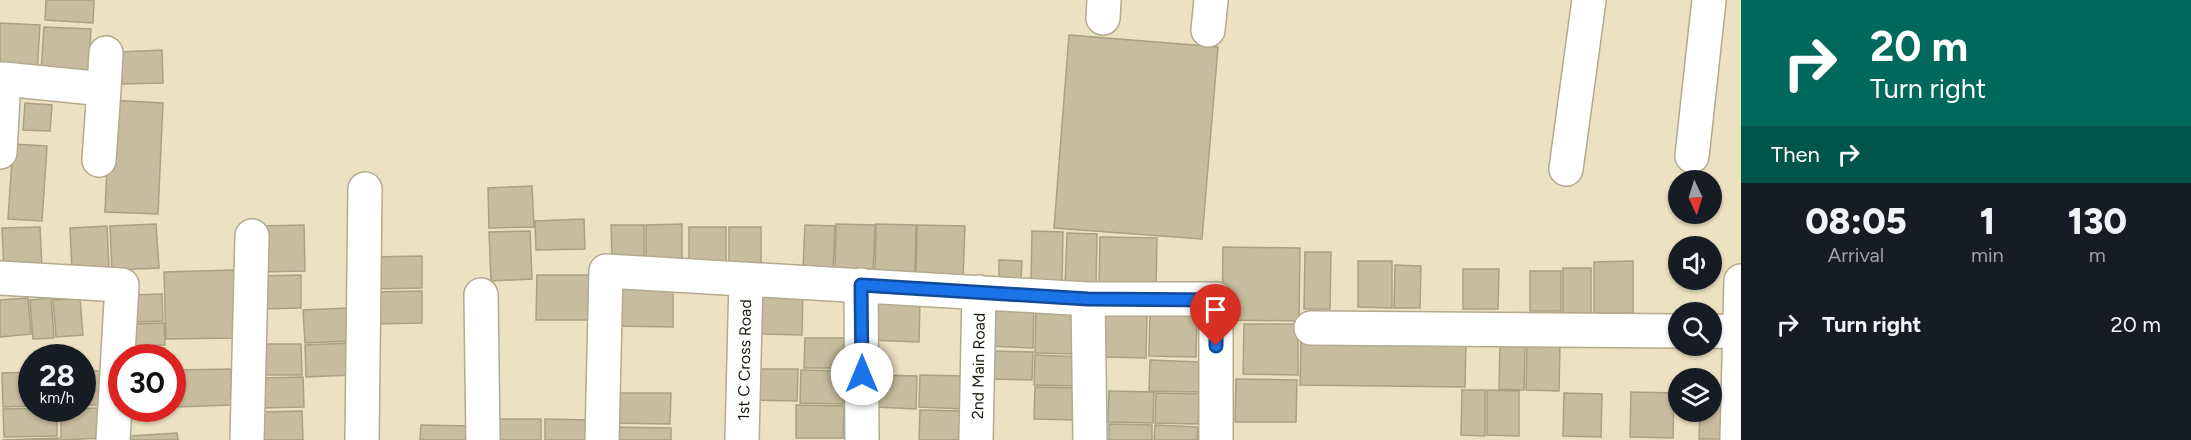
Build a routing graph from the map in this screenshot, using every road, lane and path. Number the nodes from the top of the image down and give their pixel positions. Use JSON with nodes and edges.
{"nodes":[{"id":1,"x":1589,"y":0,"type":"edge"},
{"id":2,"x":1709,"y":0,"type":"edge"},
{"id":3,"x":106,"y":53,"type":"dead end"},
{"id":4,"x":2,"y":79,"type":"edge"},
{"id":5,"x":104,"y":89,"type":"junction"},
{"id":6,"x":0,"y":152,"type":"edge"},
{"id":7,"x":1692,"y":156,"type":"dead end"},
{"id":8,"x":99,"y":160,"type":"dead end"},
{"id":9,"x":1566,"y":169,"type":"dead end"},
{"id":10,"x":365,"y":189,"type":"dead end"},
{"id":11,"x":252,"y":236,"type":"dead end"},
{"id":12,"x":0,"y":278,"type":"edge"},
{"id":13,"x":746,"y":279,"type":"junction"},
{"id":14,"x":1741,"y":281,"type":"edge"},
{"id":15,"x":861,"y":285,"type":"junction"},
{"id":16,"x":980,"y":292,"type":"junction"},
{"id":17,"x":480,"y":295,"type":"dead end"},
{"id":18,"x":1088,"y":299,"type":"junction"},
{"id":19,"x":1311,"y":328,"type":"dead end"},
{"id":20,"x":1668,"y":331,"type":"edge"},
{"id":21,"x":1725,"y":332,"type":"edge"},
{"id":22,"x":113,"y":440,"type":"edge"},
{"id":23,"x":247,"y":440,"type":"edge"},
{"id":24,"x":362,"y":440,"type":"edge"},
{"id":25,"x":483,"y":440,"type":"edge"},
{"id":26,"x":602,"y":440,"type":"edge"},
{"id":27,"x":742,"y":440,"type":"edge"},
{"id":28,"x":862,"y":440,"type":"edge"},
{"id":29,"x":976,"y":440,"type":"edge"},
{"id":30,"x":1090,"y":440,"type":"edge"},
{"id":31,"x":1216,"y":440,"type":"edge"},
{"id":32,"x":1737,"y":440,"type":"edge"}],
"edges":[{"from":1,"to":9,"type":"street"},
{"from":2,"to":7,"type":"street"},
{"from":3,"to":5,"type":"street"},
{"from":4,"to":5,"type":"street"},
{"from":4,"to":6,"type":"street"},
{"from":5,"to":8,"type":"street"},
{"from":10,"to":24,"type":"street"},
{"from":11,"to":23,"type":"street"},
{"from":12,"to":22,"type":"street"},
{"from":13,"to":15,"type":"street"},
{"from":13,"to":26,"type":"street"},
{"from":13,"to":27,"type":"street","name":"1st C Cross Road"},
{"from":14,"to":21,"type":"street"},
{"from":15,"to":16,"type":"street"},
{"from":15,"to":28,"type":"street"},
{"from":16,"to":18,"type":"street"},
{"from":16,"to":29,"type":"street","name":"2nd Main Road"},
{"from":17,"to":25,"type":"street"},
{"from":18,"to":30,"type":"street"},
{"from":18,"to":31,"type":"street"},
{"from":19,"to":20,"type":"street"},
{"from":21,"to":32,"type":"street"}]}
